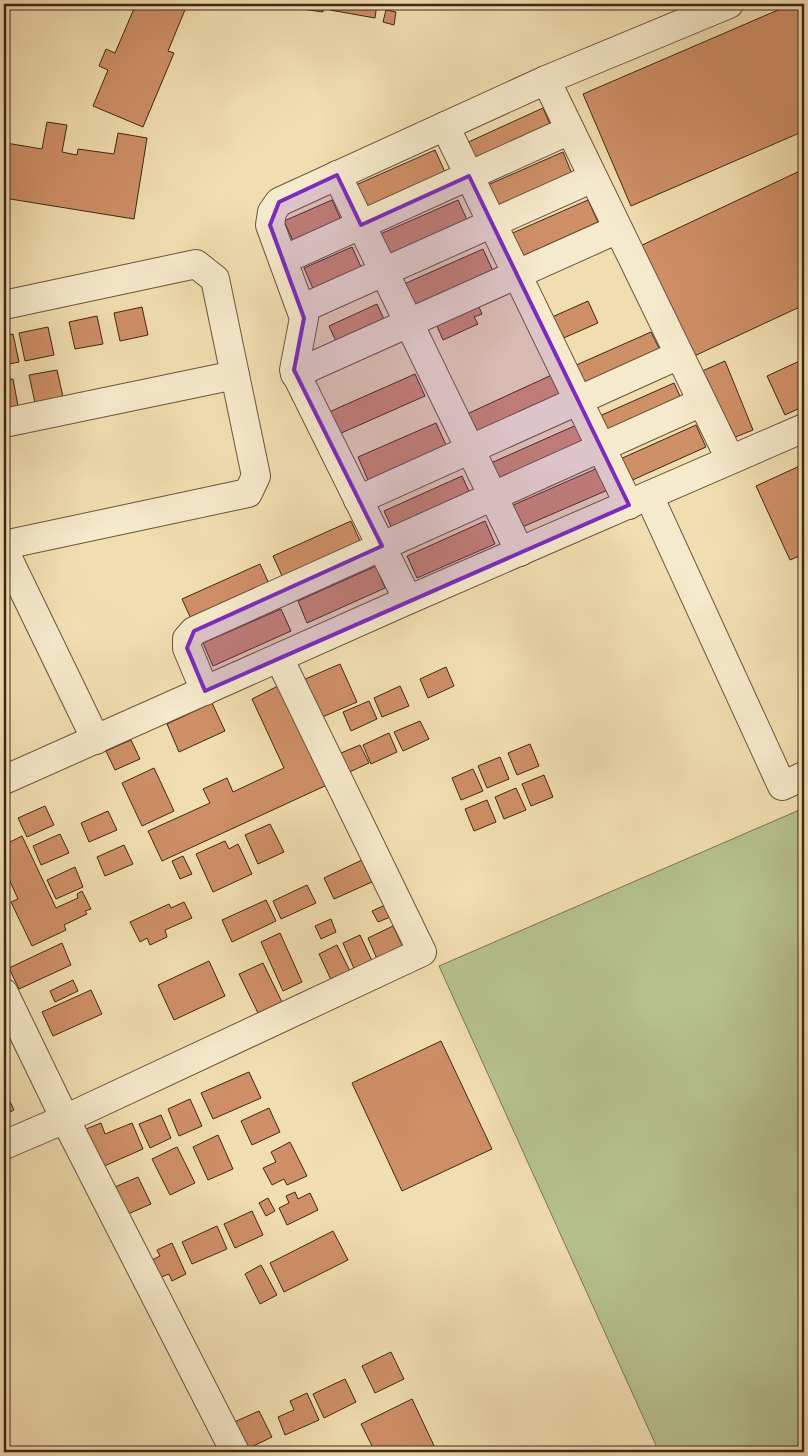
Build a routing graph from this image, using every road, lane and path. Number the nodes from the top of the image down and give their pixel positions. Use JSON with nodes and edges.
{"nodes":[{"id":1,"x":729,"y":4,"type":"edge"},
{"id":2,"x":546,"y":80,"type":"junction"},
{"id":3,"x":445,"y":126,"type":"junction"},
{"id":4,"x":570,"y":130,"type":"junction"},
{"id":5,"x":337,"y":175,"type":"junction"},
{"id":6,"x":469,"y":176,"type":"junction"},
{"id":7,"x":593,"y":178,"type":"junction"},
{"id":8,"x":492,"y":223,"type":"junction"},
{"id":9,"x":361,"y":225,"type":"junction"},
{"id":10,"x":618,"y":229,"type":"junction"},
{"id":11,"x":283,"y":260,"type":"junction"},
{"id":12,"x":384,"y":272,"type":"junction"},
{"id":13,"x":517,"y":274,"type":"junction"},
{"id":14,"x":4,"y":305,"type":"edge"},
{"id":15,"x":301,"y":309,"type":"junction"},
{"id":16,"x":409,"y":323,"type":"junction"},
{"id":17,"x":680,"y":355,"type":"junction"},
{"id":18,"x":295,"y":374,"type":"junction"},
{"id":19,"x":235,"y":375,"type":"junction"},
{"id":20,"x":578,"y":401,"type":"junction"},
{"id":21,"x":702,"y":402,"type":"junction"},
{"id":22,"x":4,"y":423,"type":"edge"},
{"id":23,"x":804,"y":428,"type":"edge"},
{"id":24,"x":601,"y":448,"type":"junction"},
{"id":25,"x":470,"y":450,"type":"junction"},
{"id":26,"x":730,"y":460,"type":"junction"},
{"id":27,"x":493,"y":496,"type":"junction"},
{"id":28,"x":358,"y":500,"type":"junction"},
{"id":29,"x":639,"y":501,"type":"junction"},
{"id":30,"x":4,"y":545,"type":"edge"},
{"id":31,"x":382,"y":546,"type":"junction"},
{"id":32,"x":4,"y":550,"type":"edge"},
{"id":33,"x":520,"y":552,"type":"junction"},
{"id":34,"x":408,"y":600,"type":"junction"},
{"id":35,"x":279,"y":658,"type":"junction"},
{"id":36,"x":205,"y":691,"type":"junction"},
{"id":37,"x":96,"y":740,"type":"junction"},
{"id":38,"x":804,"y":776,"type":"edge"},
{"id":39,"x":4,"y":780,"type":"edge"},
{"id":40,"x":4,"y":993,"type":"edge"},
{"id":41,"x":65,"y":1119,"type":"junction"},
{"id":42,"x":4,"y":1145,"type":"edge"},
{"id":43,"x":235,"y":1452,"type":"edge"}],
"edges":[{"from":1,"to":2,"type":"street"},
{"from":2,"to":3,"type":"street"},
{"from":2,"to":4,"type":"street"},
{"from":3,"to":5,"type":"street"},
{"from":3,"to":6,"type":"street"},
{"from":4,"to":6,"type":"street"},
{"from":4,"to":7,"type":"street"},
{"from":5,"to":9,"type":"street"},
{"from":5,"to":11,"type":"street"},
{"from":6,"to":8,"type":"street"},
{"from":6,"to":9,"type":"street"},
{"from":7,"to":8,"type":"street"},
{"from":7,"to":10,"type":"street"},
{"from":8,"to":12,"type":"street"},
{"from":8,"to":13,"type":"street"},
{"from":9,"to":11,"type":"street"},
{"from":9,"to":12,"type":"street"},
{"from":10,"to":13,"type":"street"},
{"from":10,"to":17,"type":"street"},
{"from":11,"to":15,"type":"street"},
{"from":12,"to":15,"type":"street"},
{"from":12,"to":16,"type":"street"},
{"from":13,"to":16,"type":"street"},
{"from":13,"to":20,"type":"street"},
{"from":14,"to":19,"type":"street"},
{"from":15,"to":18,"type":"street"},
{"from":16,"to":18,"type":"street"},
{"from":16,"to":25,"type":"street"},
{"from":17,"to":20,"type":"street"},
{"from":17,"to":21,"type":"street"},
{"from":18,"to":28,"type":"street"},
{"from":19,"to":22,"type":"street"},
{"from":19,"to":30,"type":"street"},
{"from":20,"to":24,"type":"street"},
{"from":20,"to":25,"type":"street"},
{"from":21,"to":24,"type":"street"},
{"from":21,"to":26,"type":"street"},
{"from":23,"to":26,"type":"street"},
{"from":24,"to":27,"type":"street"},
{"from":24,"to":29,"type":"street"},
{"from":25,"to":27,"type":"street"},
{"from":25,"to":28,"type":"street"},
{"from":26,"to":29,"type":"street"},
{"from":27,"to":31,"type":"street"},
{"from":27,"to":33,"type":"street"},
{"from":28,"to":31,"type":"street"},
{"from":29,"to":33,"type":"street"},
{"from":29,"to":38,"type":"street"},
{"from":31,"to":34,"type":"street"},
{"from":31,"to":36,"type":"street"},
{"from":32,"to":37,"type":"street"},
{"from":33,"to":34,"type":"street"},
{"from":34,"to":35,"type":"street"},
{"from":35,"to":36,"type":"street"},
{"from":35,"to":41,"type":"street"},
{"from":36,"to":37,"type":"street"},
{"from":37,"to":39,"type":"street"},
{"from":40,"to":41,"type":"street"},
{"from":41,"to":42,"type":"street"},
{"from":41,"to":43,"type":"street"}]}
